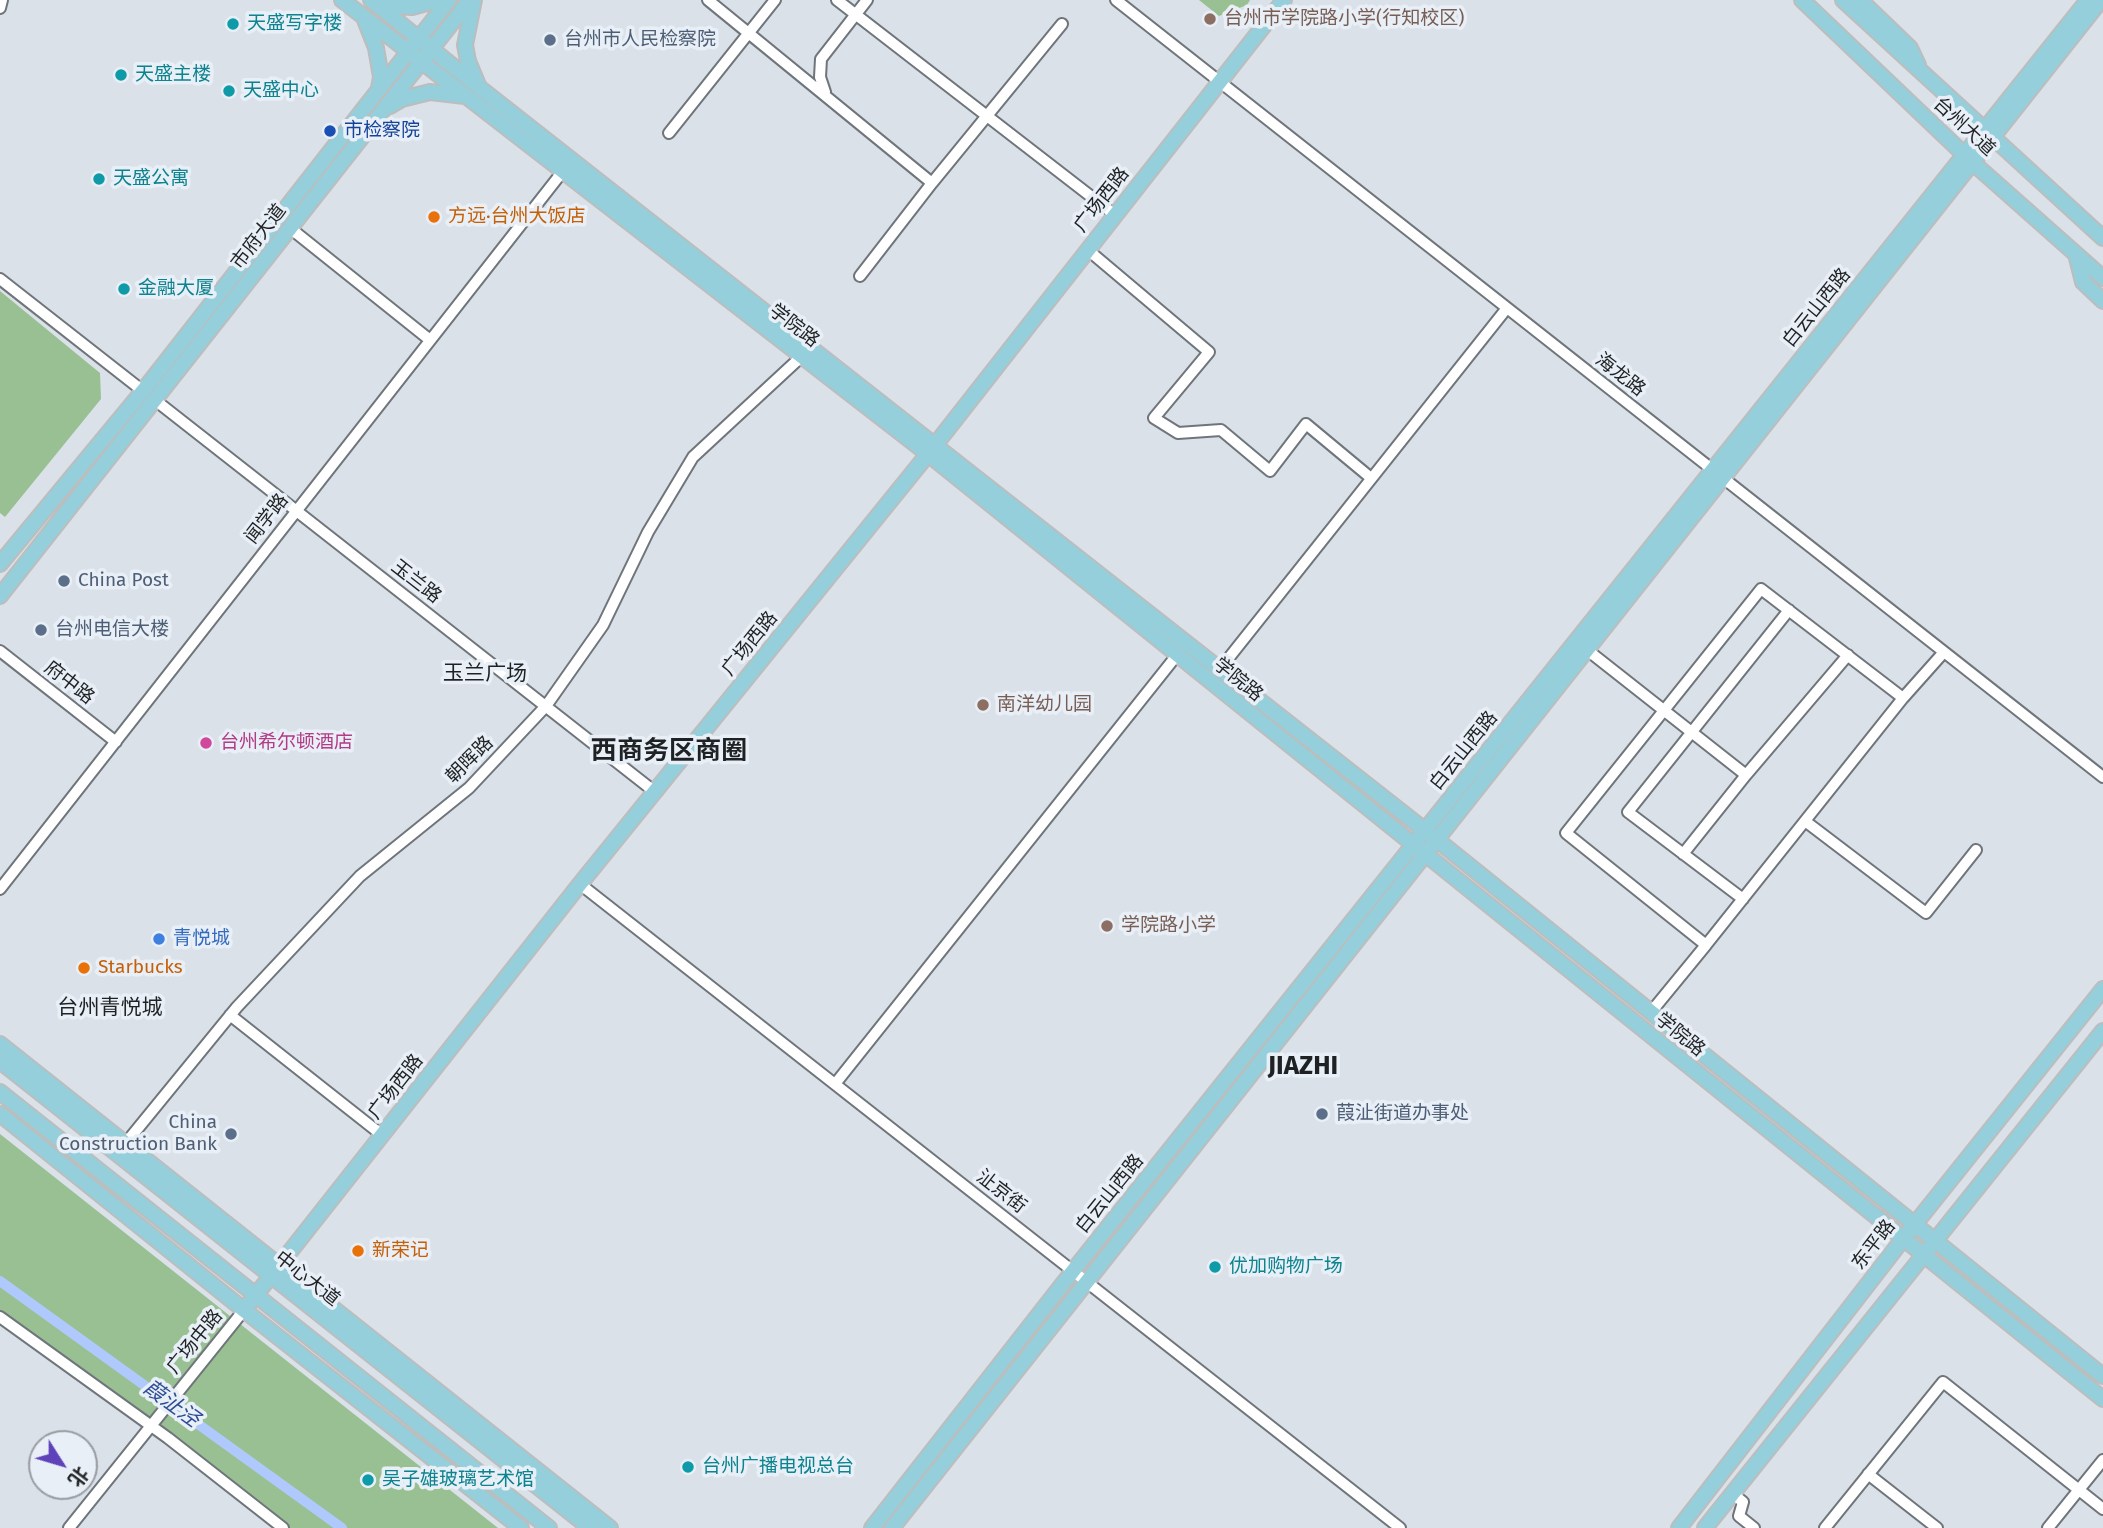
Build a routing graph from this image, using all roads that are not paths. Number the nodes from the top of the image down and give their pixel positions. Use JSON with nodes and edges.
{"nodes":[{"id":1,"x":2,"y":0,"type":"edge"},
{"id":2,"x":342,"y":0,"type":"edge"},
{"id":3,"x":373,"y":0,"type":"edge"},
{"id":4,"x":438,"y":0,"type":"edge"},
{"id":5,"x":449,"y":0,"type":"edge"},
{"id":6,"x":472,"y":0,"type":"edge"},
{"id":7,"x":708,"y":0,"type":"edge"},
{"id":8,"x":775,"y":0,"type":"edge"},
{"id":9,"x":837,"y":0,"type":"edge"},
{"id":10,"x":867,"y":0,"type":"edge"},
{"id":11,"x":1116,"y":0,"type":"edge"},
{"id":12,"x":1284,"y":0,"type":"edge"},
{"id":13,"x":1802,"y":0,"type":"edge"},
{"id":14,"x":1843,"y":0,"type":"edge"},
{"id":15,"x":1860,"y":0,"type":"edge"},
{"id":16,"x":2088,"y":0,"type":"edge"},
{"id":17,"x":2101,"y":0,"type":"edge"},
{"id":18,"x":0,"y":8,"type":"edge"},
{"id":19,"x":856,"y":14,"type":"junction"},
{"id":20,"x":362,"y":16,"type":"junction"},
{"id":21,"x":1062,"y":24,"type":"dead end"},
{"id":22,"x":749,"y":33,"type":"junction"},
{"id":23,"x":419,"y":38,"type":"junction"},
{"id":24,"x":432,"y":48,"type":"junction"},
{"id":25,"x":408,"y":52,"type":"junction"},
{"id":26,"x":421,"y":62,"type":"junction"},
{"id":27,"x":1921,"y":72,"type":"junction"},
{"id":28,"x":1219,"y":82,"type":"junction"},
{"id":29,"x":379,"y":89,"type":"junction"},
{"id":30,"x":481,"y":89,"type":"junction"},
{"id":31,"x":825,"y":93,"type":"junction"},
{"id":32,"x":466,"y":96,"type":"junction"},
{"id":33,"x":383,"y":110,"type":"junction"},
{"id":34,"x":988,"y":117,"type":"junction"},
{"id":35,"x":669,"y":133,"type":"dead end"},
{"id":36,"x":1988,"y":134,"type":"junction"},
{"id":37,"x":1968,"y":158,"type":"junction"},
{"id":38,"x":563,"y":171,"type":"junction"},
{"id":39,"x":932,"y":183,"type":"junction"},
{"id":40,"x":1115,"y":215,"type":"junction"},
{"id":41,"x":290,"y":228,"type":"junction"},
{"id":42,"x":2103,"y":238,"type":"edge"},
{"id":43,"x":1088,"y":250,"type":"junction"},
{"id":44,"x":2076,"y":254,"type":"junction"},
{"id":45,"x":860,"y":276,"type":"dead end"},
{"id":46,"x":2103,"y":278,"type":"edge"},
{"id":47,"x":0,"y":279,"type":"edge"},
{"id":48,"x":2103,"y":300,"type":"edge"},
{"id":49,"x":1507,"y":308,"type":"junction"},
{"id":50,"x":430,"y":340,"type":"junction"},
{"id":51,"x":802,"y":356,"type":"junction"},
{"id":52,"x":149,"y":395,"type":"junction"},
{"id":53,"x":932,"y":449,"type":"junction"},
{"id":54,"x":1717,"y":474,"type":"junction"},
{"id":55,"x":1371,"y":478,"type":"junction"},
{"id":56,"x":296,"y":510,"type":"junction"},
{"id":57,"x":0,"y":564,"type":"edge"},
{"id":58,"x":0,"y":596,"type":"edge"},
{"id":59,"x":1789,"y":610,"type":"junction"},
{"id":60,"x":1586,"y":649,"type":"junction"},
{"id":61,"x":0,"y":651,"type":"edge"},
{"id":62,"x":1944,"y":652,"type":"junction"},
{"id":63,"x":1177,"y":655,"type":"junction"},
{"id":64,"x":1848,"y":655,"type":"junction"},
{"id":65,"x":1220,"y":669,"type":"junction"},
{"id":66,"x":1903,"y":698,"type":"junction"},
{"id":67,"x":546,"y":706,"type":"junction"},
{"id":68,"x":1665,"y":712,"type":"junction"},
{"id":69,"x":1693,"y":733,"type":"junction"},
{"id":70,"x":116,"y":742,"type":"junction"},
{"id":71,"x":1745,"y":775,"type":"junction"},
{"id":72,"x":2103,"y":778,"type":"edge"},
{"id":73,"x":655,"y":792,"type":"junction"},
{"id":74,"x":1805,"y":821,"type":"junction"},
{"id":75,"x":1431,"y":835,"type":"junction"},
{"id":76,"x":1419,"y":849,"type":"junction"},
{"id":77,"x":1976,"y":850,"type":"dead end"},
{"id":78,"x":1683,"y":854,"type":"junction"},
{"id":79,"x":580,"y":884,"type":"junction"},
{"id":80,"x":0,"y":889,"type":"edge"},
{"id":81,"x":1743,"y":899,"type":"junction"},
{"id":82,"x":1706,"y":945,"type":"junction"},
{"id":83,"x":2103,"y":989,"type":"edge"},
{"id":84,"x":1651,"y":1013,"type":"junction"},
{"id":85,"x":230,"y":1015,"type":"junction"},
{"id":86,"x":2103,"y":1031,"type":"edge"},
{"id":87,"x":0,"y":1044,"type":"edge"},
{"id":88,"x":0,"y":1061,"type":"edge"},
{"id":89,"x":835,"y":1084,"type":"junction"},
{"id":90,"x":2,"y":1097,"type":"edge"},
{"id":91,"x":0,"y":1114,"type":"edge"},
{"id":92,"x":382,"y":1135,"type":"junction"},
{"id":93,"x":122,"y":1149,"type":"junction"},
{"id":94,"x":1914,"y":1224,"type":"junction"},
{"id":95,"x":1903,"y":1239,"type":"junction"},
{"id":96,"x":1934,"y":1240,"type":"junction"},
{"id":97,"x":1922,"y":1255,"type":"junction"},
{"id":98,"x":275,"y":1270,"type":"junction"},
{"id":99,"x":1073,"y":1271,"type":"junction"},
{"id":100,"x":1087,"y":1282,"type":"junction"},
{"id":101,"x":256,"y":1295,"type":"junction"},
{"id":102,"x":244,"y":1310,"type":"junction"},
{"id":103,"x":0,"y":1317,"type":"edge"},
{"id":104,"x":2103,"y":1376,"type":"edge"},
{"id":105,"x":2103,"y":1399,"type":"edge"},
{"id":106,"x":154,"y":1422,"type":"junction"},
{"id":107,"x":2103,"y":1460,"type":"edge"},
{"id":108,"x":1868,"y":1474,"type":"junction"},
{"id":109,"x":2079,"y":1490,"type":"junction"},
{"id":110,"x":1733,"y":1494,"type":"junction"},
{"id":111,"x":2103,"y":1510,"type":"edge"},
{"id":112,"x":69,"y":1528,"type":"edge"},
{"id":113,"x":283,"y":1528,"type":"edge"},
{"id":114,"x":521,"y":1528,"type":"edge"},
{"id":115,"x":549,"y":1528,"type":"edge"},
{"id":116,"x":590,"y":1528,"type":"edge"},
{"id":117,"x":610,"y":1528,"type":"edge"},
{"id":118,"x":872,"y":1528,"type":"edge"},
{"id":119,"x":892,"y":1528,"type":"edge"},
{"id":120,"x":1400,"y":1528,"type":"edge"},
{"id":121,"x":1679,"y":1528,"type":"edge"},
{"id":122,"x":1705,"y":1528,"type":"edge"},
{"id":123,"x":1754,"y":1528,"type":"edge"},
{"id":124,"x":1825,"y":1528,"type":"edge"},
{"id":125,"x":1937,"y":1528,"type":"edge"},
{"id":126,"x":2048,"y":1528,"type":"edge"}],
"edges":[{"from":1,"to":18,"type":"street"},
{"from":2,"to":20,"type":"main road","name":"学院路"},
{"from":3,"to":4,"type":"main road"},
{"from":3,"to":23,"type":"main road","name":"学院路"},
{"from":5,"to":23,"type":"main road","name":"市府大道"},
{"from":6,"to":24,"type":"main road","name":"市府大道"},
{"from":6,"to":30,"type":"main road"},
{"from":7,"to":22,"type":"street"},
{"from":8,"to":22,"type":"street"},
{"from":9,"to":19,"type":"street"},
{"from":10,"to":19,"type":"street"},
{"from":11,"to":28,"type":"street","name":"海龙路"},
{"from":12,"to":28,"type":"main road","name":"广场西路"},
{"from":13,"to":37,"type":"main road","name":"台州大道"},
{"from":14,"to":27,"type":"main road","name":"台州大道"},
{"from":15,"to":27,"type":"main road"},
{"from":16,"to":36,"type":"main road","name":"白云山西路"},
{"from":17,"to":36,"type":"main road","name":"白云山西路"},
{"from":19,"to":31,"type":"street"},
{"from":19,"to":34,"type":"street"},
{"from":20,"to":25,"type":"main road","name":"学院路"},
{"from":20,"to":29,"type":"main road"},
{"from":21,"to":34,"type":"street"},
{"from":22,"to":31,"type":"street"},
{"from":22,"to":35,"type":"street"},
{"from":23,"to":24,"type":"main road","name":"学院路"},
{"from":23,"to":25,"type":"main road","name":"市府大道"},
{"from":24,"to":26,"type":"main road","name":"市府大道"},
{"from":24,"to":30,"type":"main road","name":"学院路"},
{"from":25,"to":26,"type":"main road","name":"学院路"},
{"from":25,"to":29,"type":"main road","name":"市府大道"},
{"from":26,"to":32,"type":"main road","name":"学院路"},
{"from":26,"to":33,"type":"main road","name":"市府大道"},
{"from":27,"to":36,"type":"main road","name":"台州大道"},
{"from":28,"to":40,"type":"main road","name":"广场西路"},
{"from":28,"to":49,"type":"street","name":"海龙路"},
{"from":29,"to":52,"type":"main road","name":"市府大道"},
{"from":30,"to":53,"type":"main road","name":"学院路"},
{"from":31,"to":39,"type":"street"},
{"from":32,"to":33,"type":"main road"},
{"from":32,"to":38,"type":"main road","name":"学院路"},
{"from":33,"to":41,"type":"main road","name":"市府大道"},
{"from":34,"to":39,"type":"street"},
{"from":34,"to":40,"type":"street"},
{"from":36,"to":37,"type":"main road","name":"白云山西路"},
{"from":36,"to":42,"type":"main road","name":"台州大道"},
{"from":37,"to":44,"type":"main road","name":"台州大道"},
{"from":37,"to":54,"type":"main road","name":"白云山西路"},
{"from":38,"to":50,"type":"street","name":"闻学路"},
{"from":38,"to":51,"type":"main road","name":"学院路"},
{"from":39,"to":45,"type":"street"},
{"from":40,"to":43,"type":"main road","name":"广场西路"},
{"from":41,"to":50,"type":"street"},
{"from":41,"to":52,"type":"main road","name":"市府大道"},
{"from":43,"to":53,"type":"main road","name":"广场西路"},
{"from":43,"to":55,"type":"street"},
{"from":44,"to":46,"type":"main road","name":"台州大道"},
{"from":44,"to":48,"type":"main road"},
{"from":47,"to":52,"type":"street","name":"玉兰路"},
{"from":49,"to":54,"type":"street","name":"海龙路"},
{"from":49,"to":55,"type":"street"},
{"from":50,"to":56,"type":"street","name":"闻学路"},
{"from":51,"to":53,"type":"main road","name":"学院路"},
{"from":51,"to":67,"type":"street","name":"朝晖路"},
{"from":52,"to":56,"type":"street","name":"玉兰路"},
{"from":52,"to":57,"type":"main road","name":"市府大道"},
{"from":52,"to":58,"type":"main road","name":"市府大道"},
{"from":53,"to":63,"type":"main road","name":"学院路"},
{"from":53,"to":65,"type":"main road","name":"学院路"},
{"from":53,"to":73,"type":"main road","name":"广场西路"},
{"from":54,"to":60,"type":"main road","name":"白云山西路"},
{"from":54,"to":62,"type":"street","name":"海龙路"},
{"from":54,"to":75,"type":"main road","name":"白云山西路"},
{"from":55,"to":65,"type":"street"},
{"from":56,"to":67,"type":"street","name":"玉兰路"},
{"from":56,"to":70,"type":"street","name":"闻学路"},
{"from":59,"to":64,"type":"street"},
{"from":59,"to":68,"type":"street"},
{"from":59,"to":69,"type":"street"},
{"from":60,"to":68,"type":"street"},
{"from":60,"to":75,"type":"main road","name":"白云山西路"},
{"from":61,"to":70,"type":"street","name":"府中路"},
{"from":62,"to":66,"type":"street"},
{"from":62,"to":72,"type":"street","name":"海龙路"},
{"from":63,"to":76,"type":"main road","name":"学院路"},
{"from":63,"to":89,"type":"street"},
{"from":64,"to":66,"type":"street"},
{"from":64,"to":71,"type":"street"},
{"from":65,"to":75,"type":"main road","name":"学院路"},
{"from":66,"to":74,"type":"street"},
{"from":67,"to":73,"type":"street","name":"玉兰路"},
{"from":67,"to":85,"type":"street","name":"朝晖路"},
{"from":68,"to":69,"type":"street"},
{"from":68,"to":82,"type":"street"},
{"from":69,"to":71,"type":"street"},
{"from":69,"to":78,"type":"street"},
{"from":70,"to":80,"type":"street","name":"闻学路"},
{"from":71,"to":78,"type":"street"},
{"from":73,"to":79,"type":"main road","name":"广场西路"},
{"from":74,"to":77,"type":"street"},
{"from":74,"to":81,"type":"street"},
{"from":75,"to":76,"type":"main road","name":"白云山西路"},
{"from":75,"to":84,"type":"main road","name":"学院路"},
{"from":76,"to":95,"type":"main road","name":"学院路"},
{"from":76,"to":99,"type":"main road","name":"白云山西路"},
{"from":76,"to":100,"type":"main road","name":"白云山西路"},
{"from":78,"to":81,"type":"street"},
{"from":79,"to":89,"type":"street","name":"沚京街"},
{"from":79,"to":92,"type":"main road","name":"广场西路"},
{"from":81,"to":82,"type":"street"},
{"from":82,"to":84,"type":"street"},
{"from":83,"to":94,"type":"main road","name":"东平路"},
{"from":84,"to":94,"type":"main road","name":"学院路"},
{"from":85,"to":92,"type":"street"},
{"from":85,"to":93,"type":"street","name":"朝晖路"},
{"from":86,"to":96,"type":"main road"},
{"from":87,"to":93,"type":"main road"},
{"from":88,"to":93,"type":"main road"},
{"from":89,"to":99,"type":"street","name":"沚京街"},
{"from":90,"to":101,"type":"main road"},
{"from":91,"to":102,"type":"main road"},
{"from":92,"to":98,"type":"main road","name":"广场西路"},
{"from":93,"to":98,"type":"main road"},
{"from":94,"to":95,"type":"main road","name":"东平路"},
{"from":94,"to":96,"type":"main road","name":"学院路"},
{"from":95,"to":97,"type":"main road","name":"学院路"},
{"from":95,"to":121,"type":"main road","name":"东平路"},
{"from":96,"to":97,"type":"main road"},
{"from":96,"to":104,"type":"main road","name":"学院路"},
{"from":97,"to":105,"type":"main road","name":"学院路"},
{"from":97,"to":110,"type":"main road"},
{"from":98,"to":101,"type":"main road","name":"广场西路"},
{"from":98,"to":116,"type":"main road","name":"中心大道"},
{"from":98,"to":117,"type":"main road"},
{"from":99,"to":100,"type":"street","name":"沚京街"},
{"from":99,"to":118,"type":"main road","name":"白云山西路"},
{"from":100,"to":119,"type":"main road","name":"白云山西路"},
{"from":100,"to":120,"type":"street","name":"沚京街"},
{"from":101,"to":102,"type":"main road","name":"广场西路"},
{"from":101,"to":115,"type":"main road"},
{"from":102,"to":106,"type":"street","name":"广场中路"},
{"from":102,"to":114,"type":"main road"},
{"from":103,"to":106,"type":"street"},
{"from":106,"to":112,"type":"street","name":"广场中路"},
{"from":106,"to":113,"type":"street"},
{"from":107,"to":109,"type":"street"},
{"from":108,"to":109,"type":"street"},
{"from":108,"to":124,"type":"street"},
{"from":108,"to":125,"type":"street"},
{"from":109,"to":111,"type":"street"},
{"from":109,"to":126,"type":"street"},
{"from":110,"to":122,"type":"main road"},
{"from":110,"to":123,"type":"street"}]}
